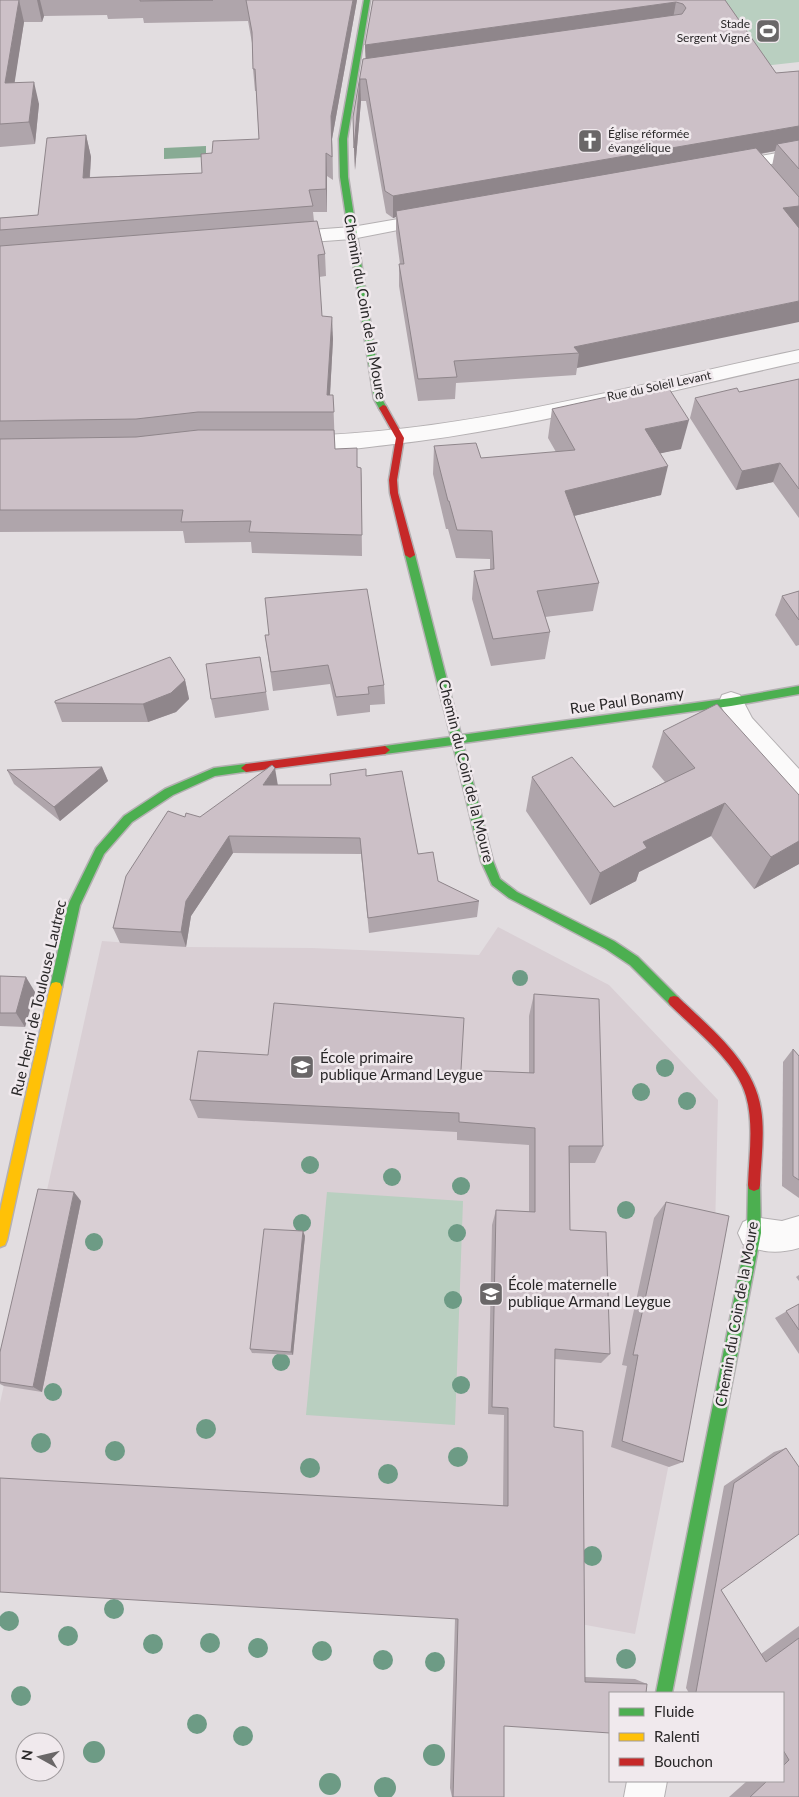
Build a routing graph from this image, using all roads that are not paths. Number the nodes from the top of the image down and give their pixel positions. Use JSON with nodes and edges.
{"nodes":[{"id":1,"x":367,"y":0,"type":"edge"},
{"id":2,"x":373,"y":73,"type":"edge"},
{"id":3,"x":354,"y":76,"type":"junction"},
{"id":4,"x":799,"y":154,"type":"edge"},
{"id":5,"x":708,"y":171,"type":"edge"},
{"id":6,"x":454,"y":215,"type":"edge"},
{"id":7,"x":352,"y":233,"type":"junction"},
{"id":8,"x":262,"y":240,"type":"edge"},
{"id":9,"x":799,"y":356,"type":"edge"},
{"id":10,"x":400,"y":438,"type":"junction"},
{"id":11,"x":277,"y":443,"type":"edge"},
{"id":12,"x":799,"y":690,"type":"edge"},
{"id":13,"x":731,"y":702,"type":"junction"},
{"id":14,"x":458,"y":741,"type":"junction"},
{"id":15,"x":799,"y":786,"type":"edge"},
{"id":16,"x":799,"y":1232,"type":"edge"},
{"id":17,"x":754,"y":1233,"type":"junction"},
{"id":18,"x":0,"y":1240,"type":"edge"},
{"id":19,"x":664,"y":1692,"type":"edge"},
{"id":20,"x":647,"y":1782,"type":"edge"},
{"id":21,"x":644,"y":1797,"type":"edge"}],
"edges":[{"from":1,"to":3,"type":"street","name":"Chemin du Coin de la Moure"},
{"from":2,"to":3,"type":"street"},
{"from":3,"to":7,"type":"street","name":"Chemin du Coin de la Moure"},
{"from":4,"to":5,"type":"street"},
{"from":6,"to":7,"type":"street"},
{"from":7,"to":8,"type":"street"},
{"from":7,"to":10,"type":"street","name":"Chemin du Coin de la Moure"},
{"from":9,"to":10,"type":"street","name":"Rue du Soleil Levant"},
{"from":10,"to":11,"type":"street","name":"Rue du Soleil Levant"},
{"from":10,"to":14,"type":"street","name":"Chemin du Coin de la Moure"},
{"from":12,"to":13,"type":"street","name":"Rue Paul Bonamy"},
{"from":13,"to":14,"type":"street","name":"Rue Paul Bonamy"},
{"from":13,"to":15,"type":"street"},
{"from":14,"to":17,"type":"street","name":"Chemin du Coin de la Moure"},
{"from":14,"to":18,"type":"street","name":"Rue Henri de Toulouse Lautrec"},
{"from":16,"to":17,"type":"street"},
{"from":17,"to":19,"type":"street","name":"Chemin du Coin de la Moure"},
{"from":20,"to":21,"type":"street"}]}
